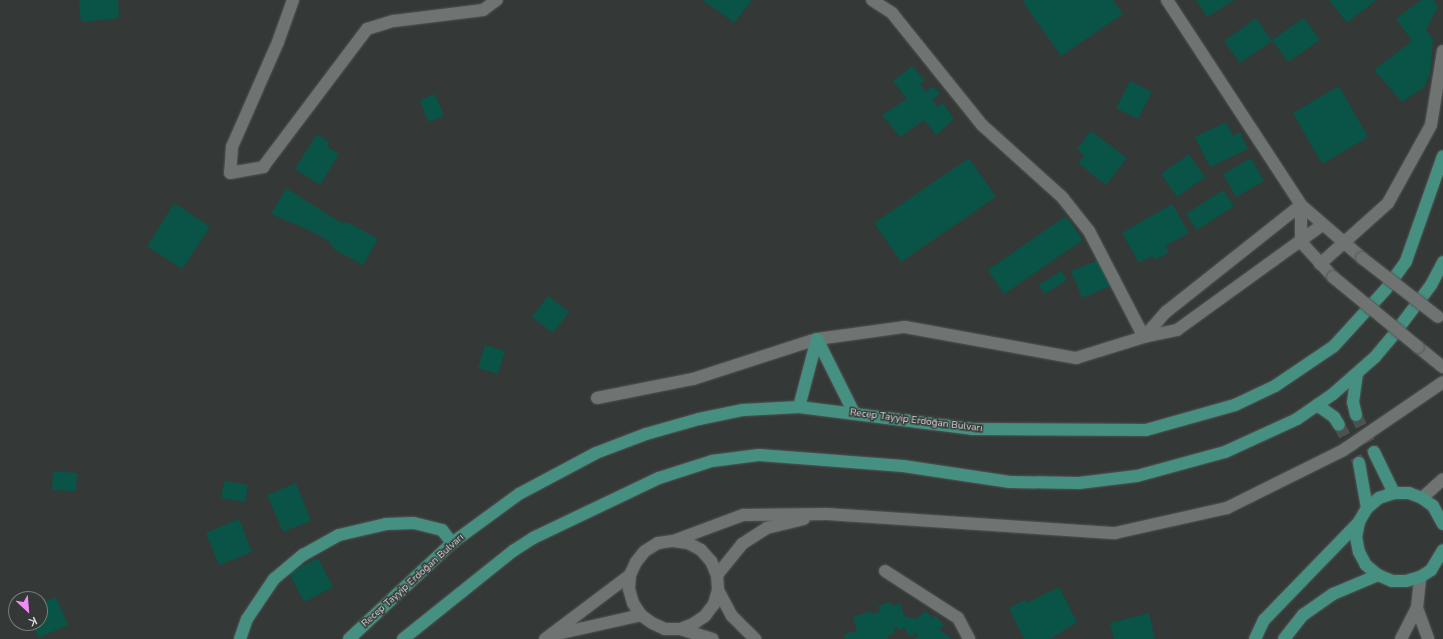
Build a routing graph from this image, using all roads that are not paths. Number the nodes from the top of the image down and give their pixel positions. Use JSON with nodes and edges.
{"nodes":[{"id":1,"x":293,"y":0,"type":"edge"},
{"id":2,"x":497,"y":0,"type":"edge"},
{"id":3,"x":872,"y":0,"type":"edge"},
{"id":4,"x":1167,"y":0,"type":"edge"},
{"id":5,"x":1443,"y":51,"type":"edge"},
{"id":6,"x":1443,"y":156,"type":"edge"},
{"id":7,"x":1301,"y":204,"type":"junction"},
{"id":8,"x":1322,"y":225,"type":"junction"},
{"id":9,"x":1301,"y":242,"type":"junction"},
{"id":10,"x":1343,"y":243,"type":"junction"},
{"id":11,"x":1443,"y":262,"type":"edge"},
{"id":12,"x":1320,"y":264,"type":"junction"},
{"id":13,"x":1441,"y":318,"type":"edge"},
{"id":14,"x":1144,"y":337,"type":"junction"},
{"id":15,"x":817,"y":339,"type":"junction"},
{"id":16,"x":1443,"y":367,"type":"edge"},
{"id":17,"x":1357,"y":373,"type":"junction"},
{"id":18,"x":1443,"y":382,"type":"edge"},
{"id":19,"x":597,"y":398,"type":"dead end"},
{"id":20,"x":1317,"y":406,"type":"junction"},
{"id":21,"x":799,"y":407,"type":"junction"},
{"id":22,"x":854,"y":413,"type":"junction"},
{"id":23,"x":1356,"y":415,"type":"tunnel mouth"},
{"id":24,"x":1339,"y":425,"type":"tunnel mouth"},
{"id":25,"x":1374,"y":452,"type":"tunnel mouth"},
{"id":26,"x":1359,"y":463,"type":"tunnel mouth"},
{"id":27,"x":1443,"y":479,"type":"edge"},
{"id":28,"x":1394,"y":493,"type":"junction"},
{"id":29,"x":1422,"y":498,"type":"junction"},
{"id":30,"x":1367,"y":508,"type":"junction"},
{"id":31,"x":827,"y":514,"type":"junction"},
{"id":32,"x":1359,"y":522,"type":"junction"},
{"id":33,"x":1443,"y":524,"type":"edge"},
{"id":34,"x":673,"y":541,"type":"junction"},
{"id":35,"x":452,"y":543,"type":"junction"},
{"id":36,"x":1443,"y":550,"type":"edge"},
{"id":37,"x":885,"y":571,"type":"dead end"},
{"id":38,"x":630,"y":575,"type":"junction"},
{"id":39,"x":717,"y":575,"type":"junction"},
{"id":40,"x":1378,"y":575,"type":"junction"},
{"id":41,"x":1420,"y":577,"type":"junction"},
{"id":42,"x":718,"y":590,"type":"junction"},
{"id":43,"x":1417,"y":608,"type":"junction"},
{"id":44,"x":641,"y":615,"type":"junction"},
{"id":45,"x":680,"y":629,"type":"junction"},
{"id":46,"x":550,"y":637,"type":"edge"},
{"id":47,"x":240,"y":639,"type":"edge"},
{"id":48,"x":349,"y":639,"type":"edge"},
{"id":49,"x":403,"y":639,"type":"edge"},
{"id":50,"x":713,"y":639,"type":"edge"},
{"id":51,"x":755,"y":639,"type":"edge"},
{"id":52,"x":969,"y":639,"type":"edge"},
{"id":53,"x":1255,"y":639,"type":"edge"},
{"id":54,"x":1284,"y":639,"type":"edge"},
{"id":55,"x":1400,"y":639,"type":"edge"},
{"id":56,"x":1428,"y":639,"type":"edge"}],
"edges":[{"from":1,"to":2,"type":"street"},
{"from":3,"to":14,"type":"street"},
{"from":4,"to":7,"type":"street"},
{"from":5,"to":10,"type":"street"},
{"from":6,"to":22,"type":"main road","name":"Recep Tayyip Erdoğan Bulvarı"},
{"from":7,"to":8,"type":"street"},
{"from":7,"to":9,"type":"street"},
{"from":7,"to":14,"type":"street"},
{"from":8,"to":9,"type":"street"},
{"from":8,"to":10,"type":"street"},
{"from":9,"to":12,"type":"street"},
{"from":9,"to":14,"type":"street"},
{"from":10,"to":12,"type":"street"},
{"from":10,"to":13,"type":"street","bridge":true},
{"from":11,"to":17,"type":"main road"},
{"from":12,"to":16,"type":"street","bridge":true},
{"from":14,"to":15,"type":"street"},
{"from":15,"to":19,"type":"street"},
{"from":15,"to":21,"type":"main road"},
{"from":15,"to":22,"type":"main road"},
{"from":17,"to":20,"type":"main road"},
{"from":17,"to":23,"type":"main road"},
{"from":18,"to":31,"type":"street"},
{"from":20,"to":24,"type":"main road"},
{"from":20,"to":49,"type":"main road"},
{"from":21,"to":22,"type":"main road","name":"Recep Tayyip Erdoğan Bulvarı"},
{"from":21,"to":35,"type":"main road","name":"Recep Tayyip Erdoğan Bulvarı"},
{"from":25,"to":28,"type":"main road"},
{"from":26,"to":30,"type":"main road"},
{"from":27,"to":29,"type":"street"},
{"from":28,"to":29,"type":"main road"},
{"from":28,"to":30,"type":"main road"},
{"from":29,"to":33,"type":"main road"},
{"from":30,"to":32,"type":"main road"},
{"from":31,"to":34,"type":"street"},
{"from":31,"to":39,"type":"street"},
{"from":32,"to":40,"type":"main road"},
{"from":32,"to":53,"type":"main road"},
{"from":34,"to":38,"type":"street"},
{"from":34,"to":39,"type":"street"},
{"from":35,"to":47,"type":"main road"},
{"from":35,"to":48,"type":"main road","name":"Recep Tayyip Erdoğan Bulvarı"},
{"from":36,"to":41,"type":"main road"},
{"from":37,"to":52,"type":"street"},
{"from":38,"to":44,"type":"street"},
{"from":38,"to":46,"type":"street"},
{"from":39,"to":42,"type":"street"},
{"from":40,"to":41,"type":"main road"},
{"from":40,"to":54,"type":"main road"},
{"from":41,"to":43,"type":"street"},
{"from":42,"to":45,"type":"street"},
{"from":42,"to":51,"type":"street"},
{"from":43,"to":55,"type":"street"},
{"from":43,"to":56,"type":"street"},
{"from":44,"to":45,"type":"street"},
{"from":44,"to":46,"type":"street"},
{"from":45,"to":50,"type":"street"}]}
